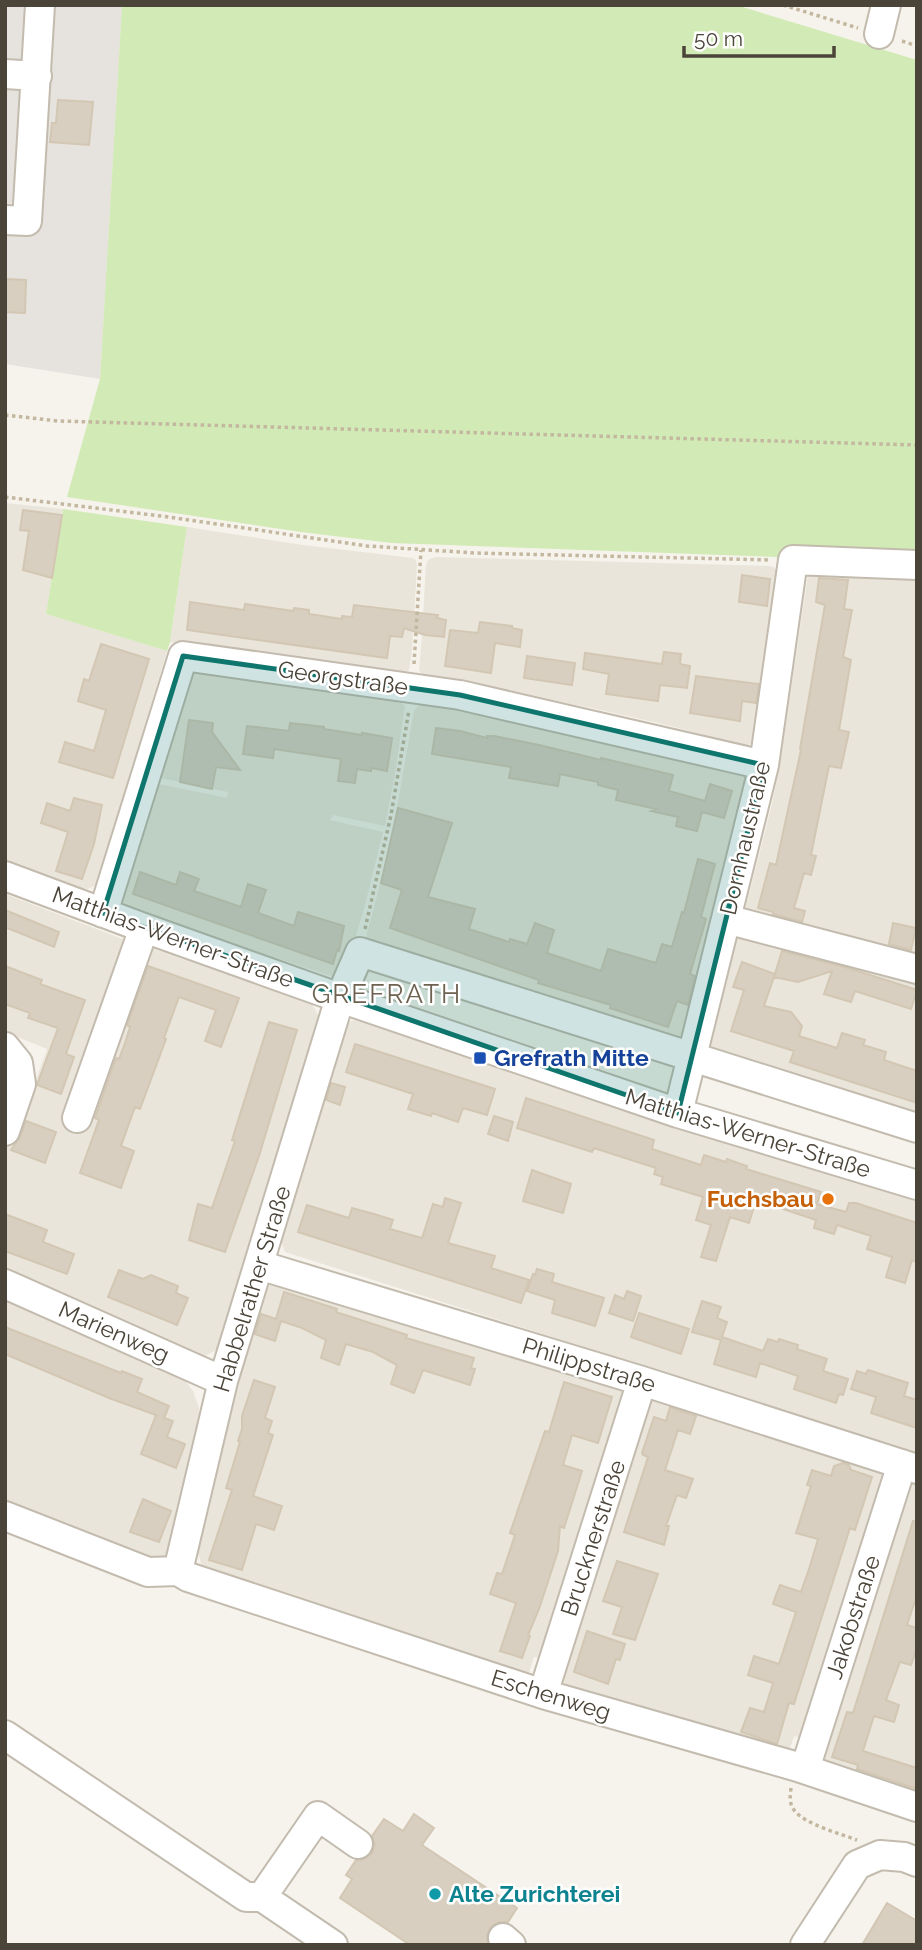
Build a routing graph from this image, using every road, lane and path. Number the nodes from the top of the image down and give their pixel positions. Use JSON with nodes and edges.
{"nodes":[{"id":1,"x":40,"y":5,"type":"edge"},
{"id":2,"x":783,"y":5,"type":"edge"},
{"id":3,"x":886,"y":5,"type":"edge"},
{"id":4,"x":880,"y":34,"type":"junction"},
{"id":5,"x":917,"y":46,"type":"edge"},
{"id":6,"x":5,"y":74,"type":"edge"},
{"id":7,"x":37,"y":76,"type":"junction"},
{"id":8,"x":5,"y":220,"type":"edge"},
{"id":9,"x":5,"y":415,"type":"edge"},
{"id":10,"x":917,"y":445,"type":"edge"},
{"id":11,"x":5,"y":497,"type":"edge"},
{"id":12,"x":421,"y":550,"type":"junction"},
{"id":13,"x":793,"y":560,"type":"junction"},
{"id":14,"x":917,"y":565,"type":"edge"},
{"id":15,"x":413,"y":688,"type":"junction"},
{"id":16,"x":764,"y":765,"type":"junction"},
{"id":17,"x":5,"y":876,"type":"edge"},
{"id":18,"x":103,"y":913,"type":"junction"},
{"id":19,"x":726,"y":919,"type":"junction"},
{"id":20,"x":144,"y":928,"type":"junction"},
{"id":21,"x":360,"y":952,"type":"junction"},
{"id":22,"x":917,"y":970,"type":"edge"},
{"id":23,"x":341,"y":998,"type":"junction"},
{"id":24,"x":5,"y":1047,"type":"edge"},
{"id":25,"x":692,"y":1056,"type":"junction"},
{"id":26,"x":678,"y":1113,"type":"junction"},
{"id":27,"x":77,"y":1118,"type":"dead end"},
{"id":28,"x":917,"y":1128,"type":"edge"},
{"id":29,"x":5,"y":1131,"type":"edge"},
{"id":30,"x":917,"y":1185,"type":"edge"},
{"id":31,"x":259,"y":1265,"type":"junction"},
{"id":32,"x":5,"y":1284,"type":"edge"},
{"id":33,"x":223,"y":1381,"type":"junction"},
{"id":34,"x":642,"y":1381,"type":"junction"},
{"id":35,"x":909,"y":1466,"type":"edge"},
{"id":36,"x":5,"y":1516,"type":"edge"},
{"id":37,"x":183,"y":1574,"type":"junction"},
{"id":38,"x":543,"y":1695,"type":"junction"},
{"id":39,"x":5,"y":1735,"type":"edge"},
{"id":40,"x":801,"y":1768,"type":"junction"},
{"id":41,"x":917,"y":1807,"type":"edge"},
{"id":42,"x":358,"y":1844,"type":"dead end"},
{"id":43,"x":869,"y":1859,"type":"junction"},
{"id":44,"x":917,"y":1862,"type":"edge"},
{"id":45,"x":262,"y":1897,"type":"junction"},
{"id":46,"x":333,"y":1945,"type":"edge"},
{"id":47,"x":805,"y":1945,"type":"edge"}],
"edges":[{"from":1,"to":7,"type":"street"},
{"from":2,"to":4,"type":"path"},
{"from":3,"to":4,"type":"street"},
{"from":4,"to":5,"type":"path"},
{"from":6,"to":7,"type":"street"},
{"from":7,"to":8,"type":"street"},
{"from":9,"to":10,"type":"path"},
{"from":11,"to":12,"type":"path"},
{"from":12,"to":13,"type":"path"},
{"from":12,"to":15,"type":"path"},
{"from":13,"to":14,"type":"street"},
{"from":13,"to":16,"type":"street","name":"Dornhaustraße"},
{"from":15,"to":16,"type":"street","name":"Georgstraße"},
{"from":15,"to":18,"type":"street","name":"Georgstraße"},
{"from":15,"to":21,"type":"path"},
{"from":16,"to":19,"type":"street","name":"Dornhaustraße"},
{"from":17,"to":18,"type":"street","name":"Matthias-Werner-Straße"},
{"from":18,"to":20,"type":"street","name":"Matthias-Werner-Straße"},
{"from":19,"to":22,"type":"street"},
{"from":19,"to":25,"type":"street","name":"Dornhaustraße"},
{"from":20,"to":23,"type":"street","name":"Matthias-Werner-Straße"},
{"from":20,"to":27,"type":"street"},
{"from":21,"to":23,"type":"street"},
{"from":21,"to":25,"type":"street"},
{"from":23,"to":26,"type":"street","name":"Matthias-Werner-Straße"},
{"from":23,"to":31,"type":"street","name":"Habbelrather Straße"},
{"from":24,"to":29,"type":"street"},
{"from":25,"to":26,"type":"street","name":"Dornhaustraße"},
{"from":25,"to":28,"type":"street"},
{"from":26,"to":30,"type":"street","name":"Matthias-Werner-Straße"},
{"from":31,"to":33,"type":"street","name":"Habbelrather Straße"},
{"from":31,"to":34,"type":"street","name":"Philippstraße"},
{"from":32,"to":33,"type":"street","name":"Marienweg"},
{"from":33,"to":37,"type":"street","name":"Habbelrather Straße"},
{"from":34,"to":35,"type":"street","name":"Philippstraße"},
{"from":34,"to":38,"type":"street","name":"Brucknerstraße"},
{"from":35,"to":40,"type":"street","name":"Jakobstraße"},
{"from":36,"to":37,"type":"street","name":"Eschenweg"},
{"from":37,"to":38,"type":"street","name":"Eschenweg"},
{"from":38,"to":40,"type":"street","name":"Eschenweg"},
{"from":39,"to":45,"type":"street"},
{"from":40,"to":41,"type":"street","name":"Eschenweg"},
{"from":40,"to":43,"type":"path"},
{"from":42,"to":45,"type":"street"},
{"from":43,"to":44,"type":"street"},
{"from":43,"to":47,"type":"street"},
{"from":45,"to":46,"type":"street"}]}
